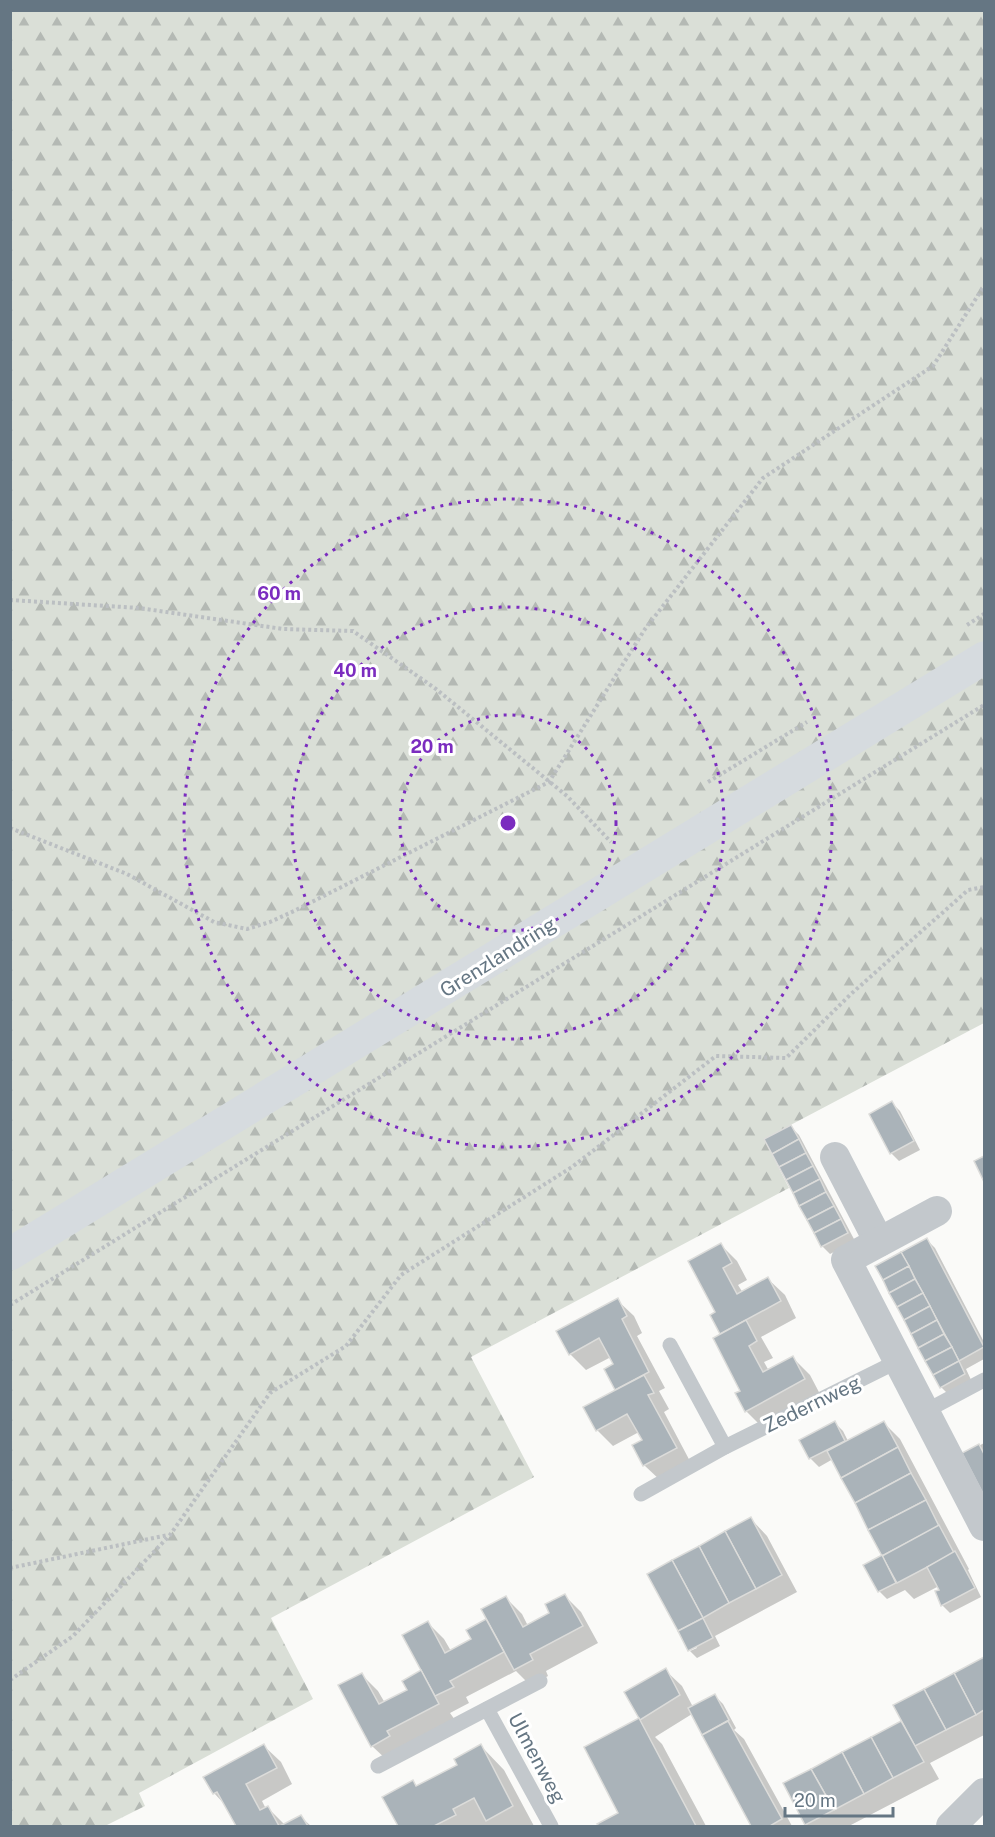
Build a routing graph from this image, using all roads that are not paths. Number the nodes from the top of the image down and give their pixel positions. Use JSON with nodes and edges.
{"nodes":[{"id":1,"x":984,"y":658,"type":"edge"},
{"id":2,"x":835,"y":1157,"type":"dead end"},
{"id":3,"x":937,"y":1211,"type":"dead end"},
{"id":4,"x":879,"y":1242,"type":"junction"},
{"id":5,"x":10,"y":1254,"type":"edge"},
{"id":6,"x":670,"y":1345,"type":"dead end"},
{"id":7,"x":898,"y":1361,"type":"junction"},
{"id":8,"x":984,"y":1380,"type":"edge"},
{"id":9,"x":924,"y":1412,"type":"junction"},
{"id":10,"x":725,"y":1446,"type":"junction"},
{"id":11,"x":641,"y":1494,"type":"dead end"},
{"id":12,"x":984,"y":1526,"type":"edge"},
{"id":13,"x":540,"y":1681,"type":"dead end"},
{"id":14,"x":487,"y":1709,"type":"junction"},
{"id":15,"x":378,"y":1766,"type":"dead end"},
{"id":16,"x":984,"y":1792,"type":"edge"},
{"id":17,"x":551,"y":1827,"type":"edge"},
{"id":18,"x":951,"y":1827,"type":"edge"}],
"edges":[{"from":1,"to":5,"type":"main road","name":"Grenzlandring"},
{"from":2,"to":4,"type":"street"},
{"from":3,"to":4,"type":"street"},
{"from":4,"to":7,"type":"street"},
{"from":6,"to":10,"type":"lane"},
{"from":7,"to":9,"type":"street"},
{"from":7,"to":10,"type":"lane","name":"Zedernweg"},
{"from":8,"to":9,"type":"lane"},
{"from":9,"to":12,"type":"street"},
{"from":10,"to":11,"type":"lane","name":"Zedernweg"},
{"from":13,"to":14,"type":"lane","name":"Ulmenweg"},
{"from":14,"to":15,"type":"lane","name":"Ulmenweg"},
{"from":14,"to":17,"type":"lane","name":"Ulmenweg"},
{"from":16,"to":18,"type":"street"}]}
